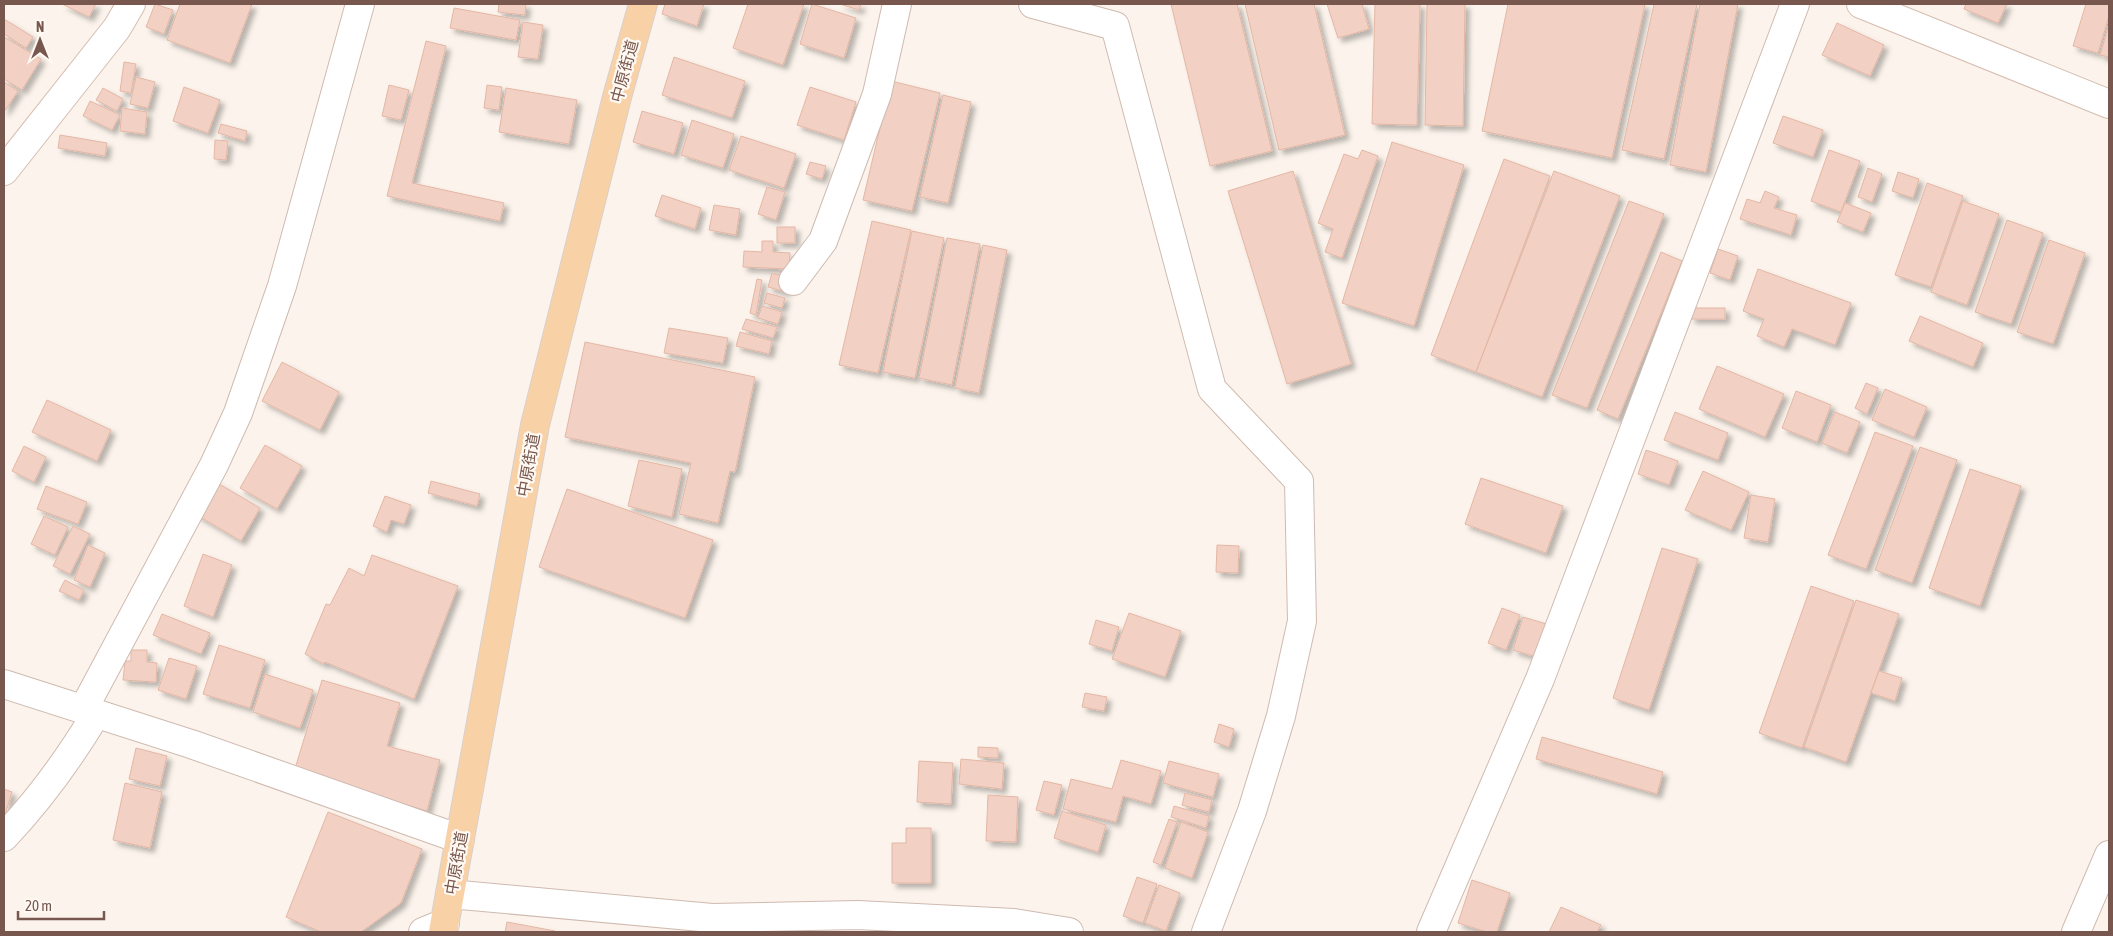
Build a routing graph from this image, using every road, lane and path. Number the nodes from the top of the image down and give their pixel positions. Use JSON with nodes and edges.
{"nodes":[{"id":1,"x":131,"y":4,"type":"edge"},
{"id":2,"x":360,"y":4,"type":"edge"},
{"id":3,"x":643,"y":4,"type":"edge"},
{"id":4,"x":897,"y":4,"type":"edge"},
{"id":5,"x":1033,"y":4,"type":"edge"},
{"id":6,"x":1795,"y":4,"type":"edge"},
{"id":7,"x":1861,"y":4,"type":"edge"},
{"id":8,"x":2109,"y":104,"type":"edge"},
{"id":9,"x":4,"y":171,"type":"edge"},
{"id":10,"x":793,"y":281,"type":"dead end"},
{"id":11,"x":4,"y":684,"type":"edge"},
{"id":12,"x":90,"y":712,"type":"junction"},
{"id":13,"x":4,"y":838,"type":"edge"},
{"id":14,"x":460,"y":839,"type":"junction"},
{"id":15,"x":2109,"y":855,"type":"edge"},
{"id":16,"x":450,"y":894,"type":"junction"},
{"id":17,"x":437,"y":929,"type":"edge"},
{"id":18,"x":1069,"y":932,"type":"edge"},
{"id":19,"x":1206,"y":932,"type":"edge"},
{"id":20,"x":1431,"y":932,"type":"edge"},
{"id":21,"x":2076,"y":932,"type":"edge"}],
"edges":[{"from":1,"to":9,"type":"street"},
{"from":2,"to":12,"type":"street"},
{"from":3,"to":14,"type":"main road","name":"中原街道"},
{"from":4,"to":10,"type":"street"},
{"from":5,"to":19,"type":"street"},
{"from":6,"to":20,"type":"street"},
{"from":7,"to":8,"type":"street"},
{"from":11,"to":12,"type":"street"},
{"from":12,"to":13,"type":"street"},
{"from":12,"to":14,"type":"street"},
{"from":14,"to":16,"type":"main road","name":"中原街道"},
{"from":15,"to":21,"type":"street"},
{"from":16,"to":17,"type":"main road","name":"中原街道"},
{"from":16,"to":18,"type":"street"}]}
